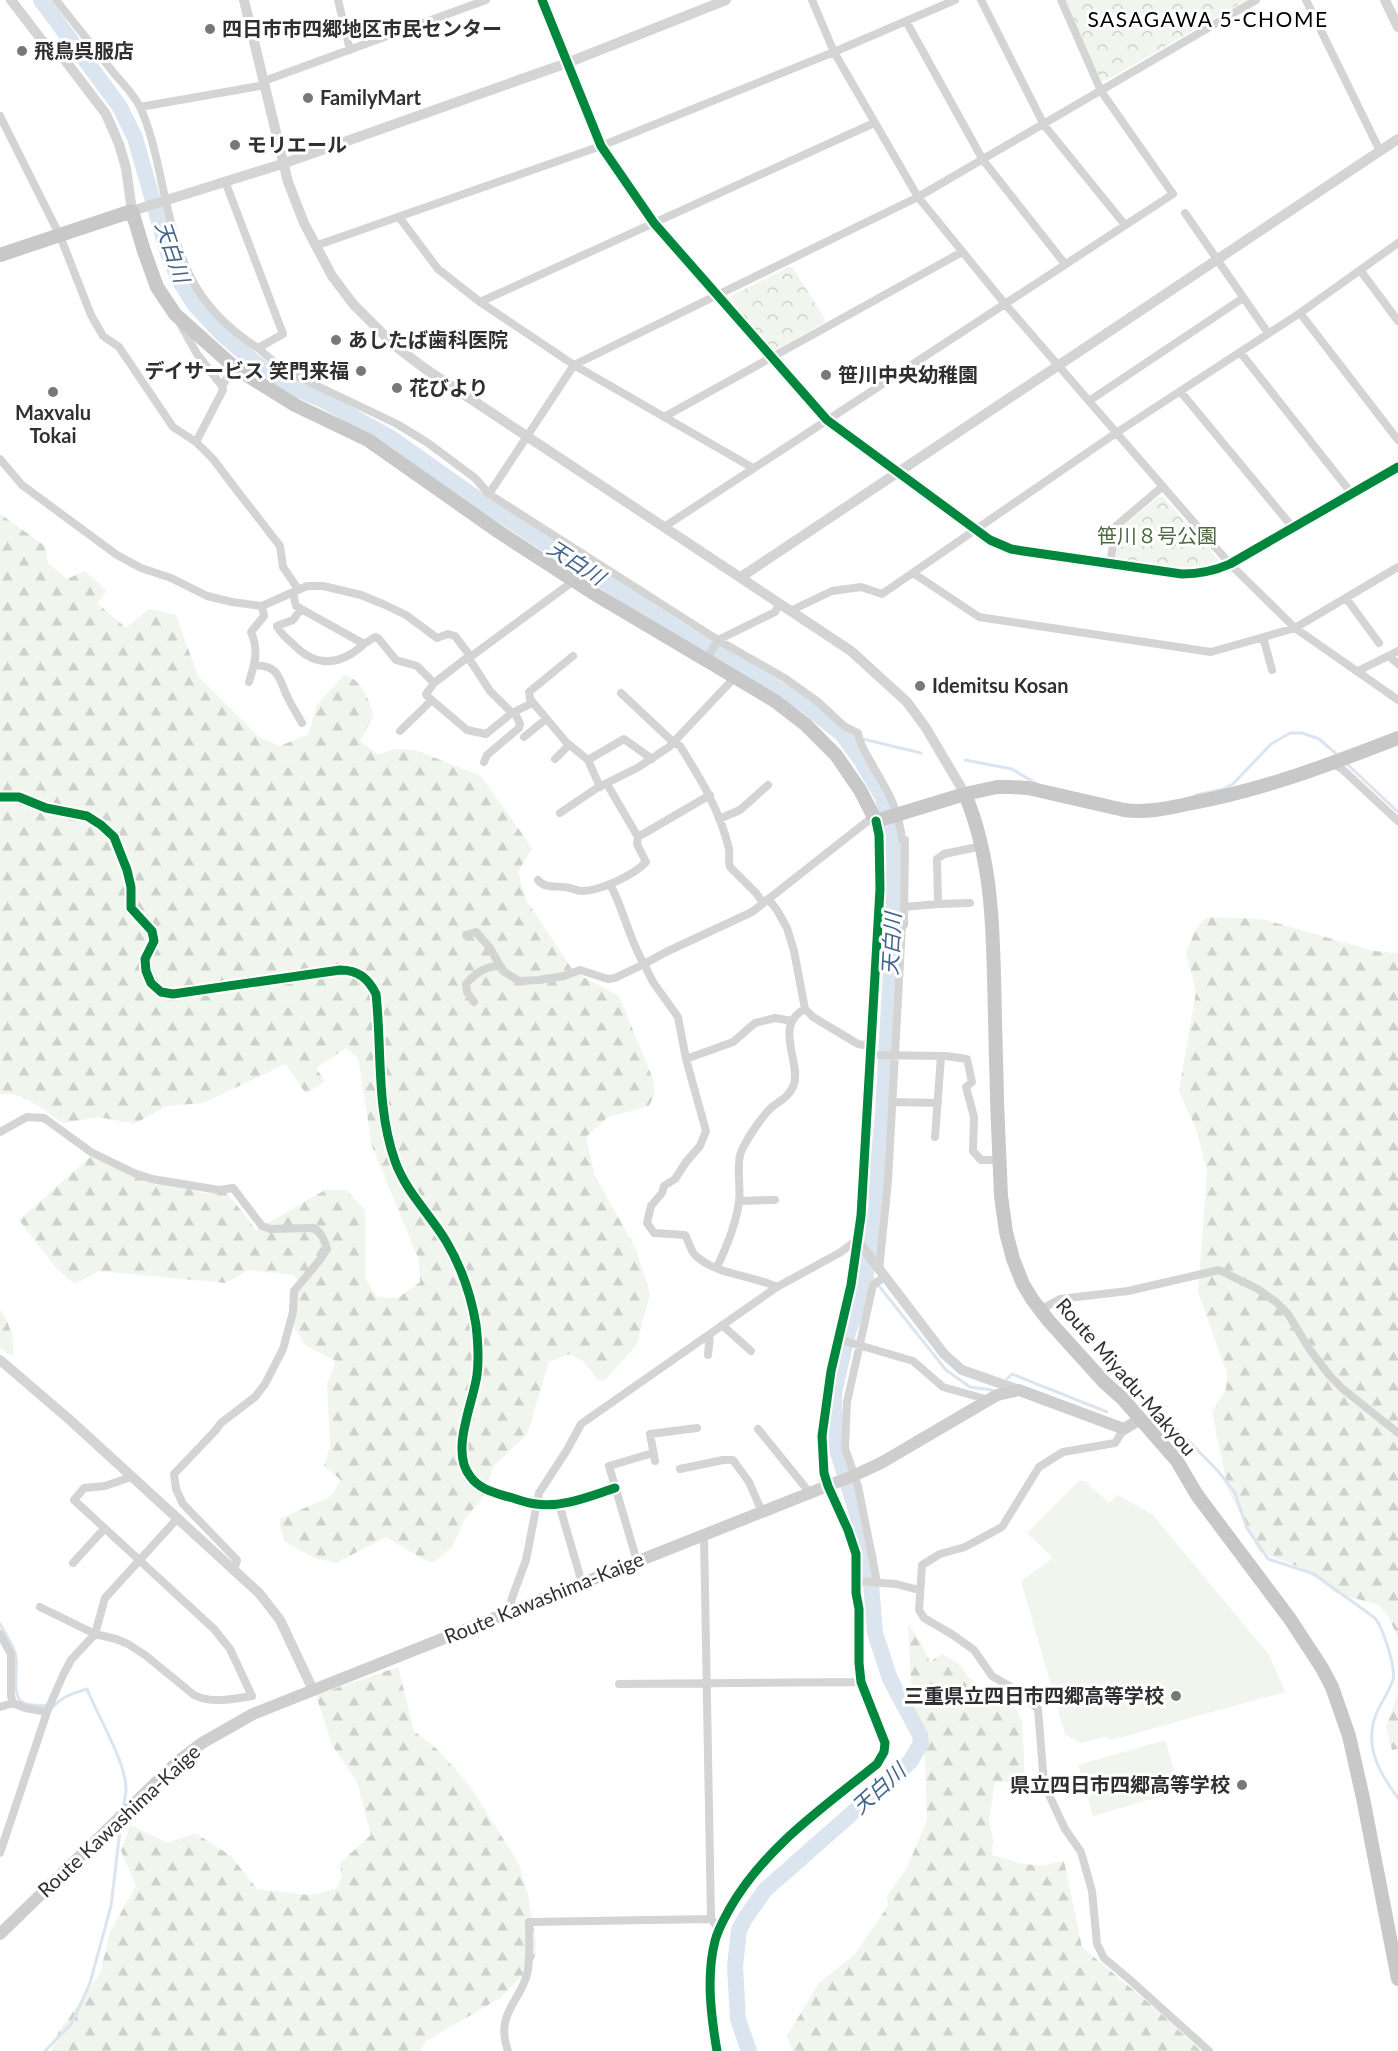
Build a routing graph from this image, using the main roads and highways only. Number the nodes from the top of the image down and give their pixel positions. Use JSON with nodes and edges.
{"nodes":[{"id":1,"x":0,"y":255,"type":"edge"},
{"id":2,"x":1398,"y":738,"type":"edge"},
{"id":3,"x":965,"y":794,"type":"junction"},
{"id":4,"x":1140,"y":1419,"type":"junction"},
{"id":5,"x":0,"y":1934,"type":"edge"},
{"id":6,"x":1398,"y":1979,"type":"edge"}],
"edges":[{"from":1,"to":3,"type":"main road"},
{"from":2,"to":3,"type":"main road"},
{"from":3,"to":4,"type":"main road","name":"Route Miyadu-Makyou"},
{"from":4,"to":5,"type":"main road","name":"Route Kawashima-Kaige"},
{"from":4,"to":6,"type":"main road","name":"Route Miyadu-Makyou"}]}
